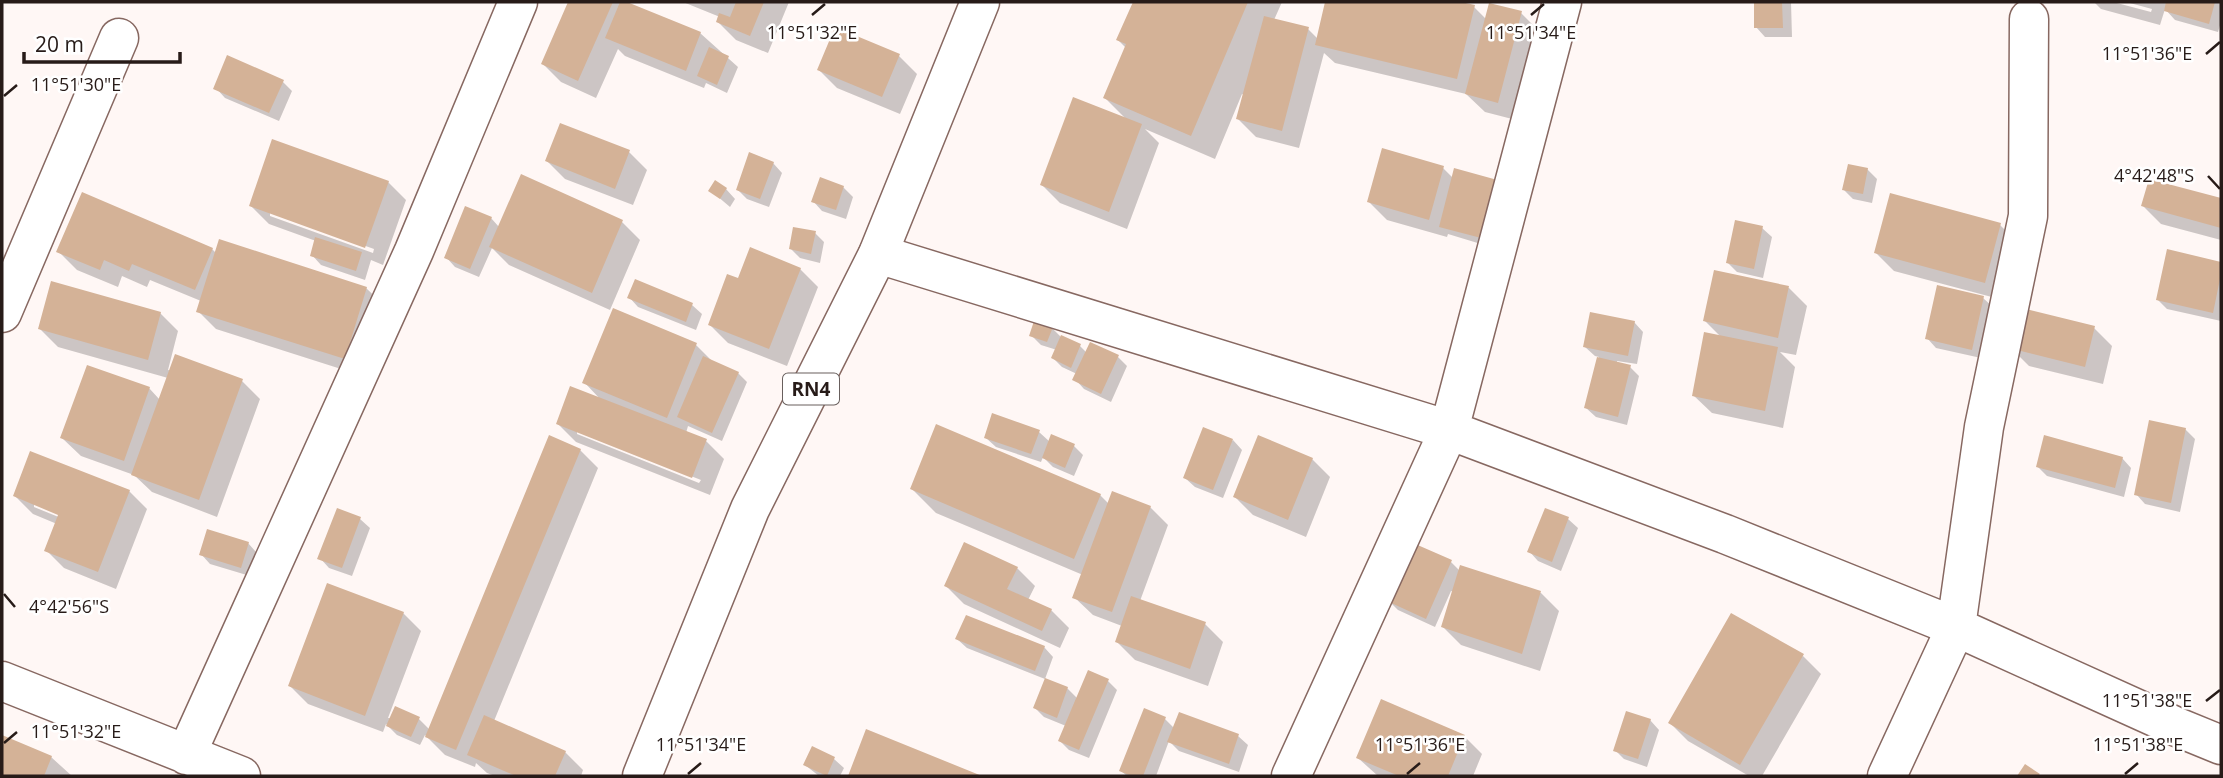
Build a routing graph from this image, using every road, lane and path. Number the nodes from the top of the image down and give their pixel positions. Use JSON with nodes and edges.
{"nodes":[{"id":1,"x":518,"y":2,"type":"edge"},
{"id":2,"x":981,"y":2,"type":"edge"},
{"id":3,"x":1562,"y":2,"type":"edge"},
{"id":4,"x":2029,"y":19,"type":"dead end"},
{"id":5,"x":119,"y":38,"type":"dead end"},
{"id":6,"x":878,"y":254,"type":"junction"},
{"id":7,"x":2,"y":313,"type":"edge"},
{"id":8,"x":1449,"y":430,"type":"junction"},
{"id":9,"x":1956,"y":626,"type":"junction"},
{"id":10,"x":2,"y":681,"type":"edge"},
{"id":11,"x":2221,"y":745,"type":"edge"},
{"id":12,"x":186,"y":755,"type":"junction"},
{"id":13,"x":233,"y":775,"type":"edge"},
{"id":14,"x":642,"y":776,"type":"edge"},
{"id":15,"x":1291,"y":776,"type":"edge"},
{"id":16,"x":1887,"y":776,"type":"edge"}],
"edges":[{"from":1,"to":12,"type":"main road"},
{"from":2,"to":6,"type":"main road","number":"RN4"},
{"from":3,"to":8,"type":"main road"},
{"from":4,"to":9,"type":"main road"},
{"from":5,"to":7,"type":"main road"},
{"from":6,"to":8,"type":"main road"},
{"from":6,"to":14,"type":"main road","number":"RN4"},
{"from":8,"to":9,"type":"main road"},
{"from":8,"to":15,"type":"main road"},
{"from":9,"to":11,"type":"main road"},
{"from":9,"to":16,"type":"main road"},
{"from":10,"to":12,"type":"main road"},
{"from":12,"to":13,"type":"main road"}]}
